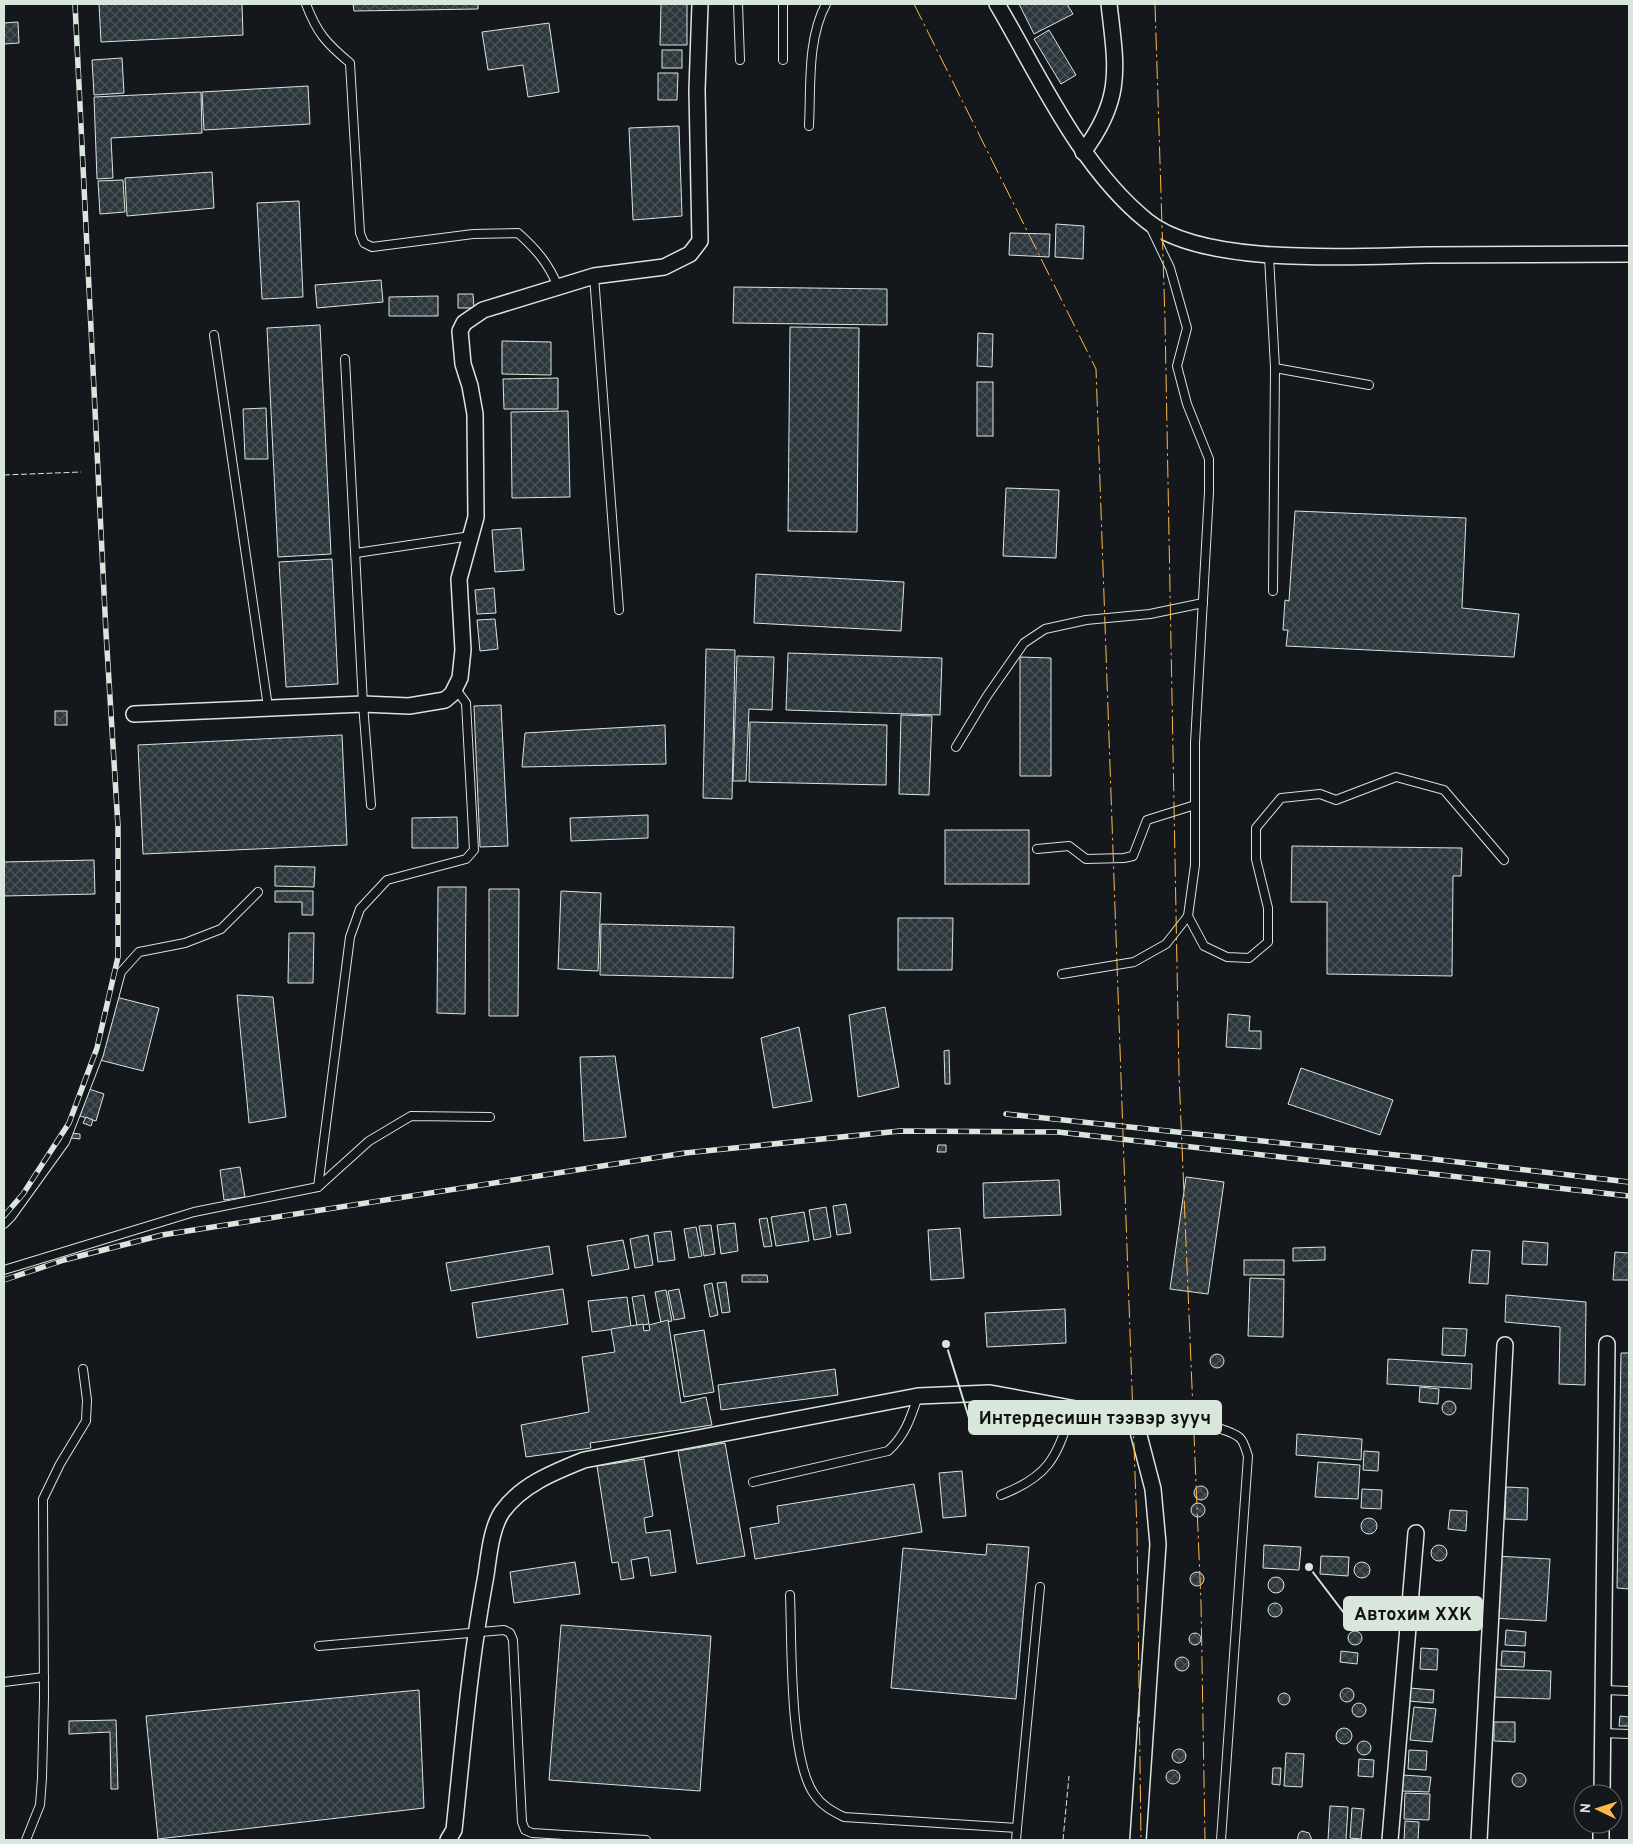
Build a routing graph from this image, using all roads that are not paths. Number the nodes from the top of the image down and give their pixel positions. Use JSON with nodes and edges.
{"nodes":[{"id":1,"x":306,"y":4,"type":"edge"},
{"id":2,"x":700,"y":4,"type":"edge"},
{"id":3,"x":738,"y":4,"type":"edge"},
{"id":4,"x":783,"y":4,"type":"edge"},
{"id":5,"x":826,"y":4,"type":"edge"},
{"id":6,"x":997,"y":4,"type":"edge"},
{"id":7,"x":1109,"y":4,"type":"edge"},
{"id":8,"x":740,"y":60,"type":"dead end"},
{"id":9,"x":784,"y":60,"type":"dead end"},
{"id":10,"x":809,"y":126,"type":"dead end"},
{"id":11,"x":1083,"y":152,"type":"junction"},
{"id":12,"x":1148,"y":222,"type":"junction"},
{"id":13,"x":1629,"y":254,"type":"edge"},
{"id":14,"x":1269,"y":256,"type":"junction"},
{"id":15,"x":594,"y":276,"type":"junction"},
{"id":16,"x":558,"y":287,"type":"junction"},
{"id":17,"x":214,"y":335,"type":"dead end"},
{"id":18,"x":345,"y":359,"type":"dead end"},
{"id":19,"x":1275,"y":368,"type":"junction"},
{"id":20,"x":1369,"y":385,"type":"dead end"},
{"id":21,"x":471,"y":536,"type":"junction"},
{"id":22,"x":356,"y":553,"type":"junction"},
{"id":23,"x":1273,"y":591,"type":"dead end"},
{"id":24,"x":1203,"y":603,"type":"junction"},
{"id":25,"x":619,"y":610,"type":"dead end"},
{"id":26,"x":455,"y":688,"type":"junction"},
{"id":27,"x":363,"y":704,"type":"junction"},
{"id":28,"x":268,"y":707,"type":"junction"},
{"id":29,"x":134,"y":714,"type":"dead end"},
{"id":30,"x":956,"y":747,"type":"dead end"},
{"id":31,"x":371,"y":805,"type":"dead end"},
{"id":32,"x":1195,"y":805,"type":"junction"},
{"id":33,"x":1038,"y":849,"type":"dead end"},
{"id":34,"x":1504,"y":860,"type":"dead end"},
{"id":35,"x":258,"y":892,"type":"dead end"},
{"id":36,"x":1188,"y":916,"type":"junction"},
{"id":37,"x":1062,"y":974,"type":"dead end"},
{"id":38,"x":490,"y":1117,"type":"dead end"},
{"id":39,"x":318,"y":1188,"type":"junction"},
{"id":40,"x":4,"y":1224,"type":"edge"},
{"id":41,"x":4,"y":1270,"type":"edge"},
{"id":42,"x":1607,"y":1344,"type":"dead end"},
{"id":43,"x":1505,"y":1345,"type":"dead end"},
{"id":44,"x":84,"y":1369,"type":"dead end"},
{"id":45,"x":918,"y":1396,"type":"junction"},
{"id":46,"x":1073,"y":1408,"type":"junction"},
{"id":47,"x":1135,"y":1420,"type":"junction"},
{"id":48,"x":753,"y":1482,"type":"dead end"},
{"id":49,"x":1001,"y":1495,"type":"dead end"},
{"id":50,"x":1416,"y":1533,"type":"dead end"},
{"id":51,"x":1040,"y":1587,"type":"dead end"},
{"id":52,"x":790,"y":1595,"type":"dead end"},
{"id":53,"x":475,"y":1634,"type":"junction"},
{"id":54,"x":319,"y":1646,"type":"dead end"},
{"id":55,"x":44,"y":1677,"type":"junction"},
{"id":56,"x":4,"y":1682,"type":"edge"},
{"id":57,"x":1604,"y":1690,"type":"junction"},
{"id":58,"x":1629,"y":1691,"type":"edge"},
{"id":59,"x":1603,"y":1733,"type":"junction"},
{"id":60,"x":1629,"y":1734,"type":"edge"},
{"id":61,"x":1602,"y":1784,"type":"edge"},
{"id":62,"x":1017,"y":1828,"type":"junction"},
{"id":63,"x":26,"y":1840,"type":"edge"},
{"id":64,"x":448,"y":1840,"type":"edge"},
{"id":65,"x":646,"y":1840,"type":"edge"},
{"id":66,"x":1016,"y":1840,"type":"edge"},
{"id":67,"x":1138,"y":1840,"type":"edge"},
{"id":68,"x":1221,"y":1840,"type":"edge"},
{"id":69,"x":1390,"y":1840,"type":"edge"},
{"id":70,"x":1479,"y":1840,"type":"edge"}],
"edges":[{"from":1,"to":16,"type":"lane"},
{"from":2,"to":15,"type":"street"},
{"from":3,"to":8,"type":"lane"},
{"from":4,"to":9,"type":"lane"},
{"from":5,"to":10,"type":"lane"},
{"from":6,"to":11,"type":"street"},
{"from":7,"to":11,"type":"street"},
{"from":11,"to":12,"type":"street"},
{"from":12,"to":14,"type":"street"},
{"from":12,"to":24,"type":"lane"},
{"from":13,"to":14,"type":"street"},
{"from":14,"to":19,"type":"lane"},
{"from":15,"to":16,"type":"street"},
{"from":15,"to":25,"type":"lane"},
{"from":16,"to":21,"type":"street"},
{"from":17,"to":28,"type":"lane"},
{"from":18,"to":22,"type":"lane"},
{"from":19,"to":20,"type":"lane"},
{"from":19,"to":23,"type":"lane"},
{"from":21,"to":22,"type":"lane"},
{"from":21,"to":26,"type":"street"},
{"from":22,"to":27,"type":"lane"},
{"from":24,"to":30,"type":"lane"},
{"from":24,"to":32,"type":"lane"},
{"from":26,"to":27,"type":"street"},
{"from":26,"to":39,"type":"lane"},
{"from":27,"to":28,"type":"street"},
{"from":27,"to":31,"type":"lane"},
{"from":28,"to":29,"type":"street"},
{"from":32,"to":33,"type":"lane"},
{"from":32,"to":36,"type":"lane"},
{"from":34,"to":36,"type":"lane"},
{"from":35,"to":40,"type":"lane"},
{"from":36,"to":37,"type":"lane"},
{"from":38,"to":39,"type":"lane"},
{"from":39,"to":41,"type":"lane"},
{"from":42,"to":57,"type":"street"},
{"from":43,"to":70,"type":"street"},
{"from":44,"to":55,"type":"lane"},
{"from":45,"to":46,"type":"street"},
{"from":45,"to":48,"type":"lane"},
{"from":45,"to":53,"type":"street"},
{"from":46,"to":47,"type":"street"},
{"from":46,"to":49,"type":"lane"},
{"from":47,"to":67,"type":"street"},
{"from":47,"to":68,"type":"lane"},
{"from":50,"to":69,"type":"street"},
{"from":51,"to":62,"type":"lane"},
{"from":52,"to":62,"type":"lane"},
{"from":53,"to":54,"type":"lane"},
{"from":53,"to":64,"type":"street"},
{"from":53,"to":65,"type":"lane"},
{"from":55,"to":56,"type":"lane"},
{"from":55,"to":63,"type":"lane"},
{"from":57,"to":58,"type":"lane"},
{"from":57,"to":59,"type":"street"},
{"from":59,"to":60,"type":"lane"},
{"from":59,"to":61,"type":"street"},
{"from":62,"to":66,"type":"lane"}]}
